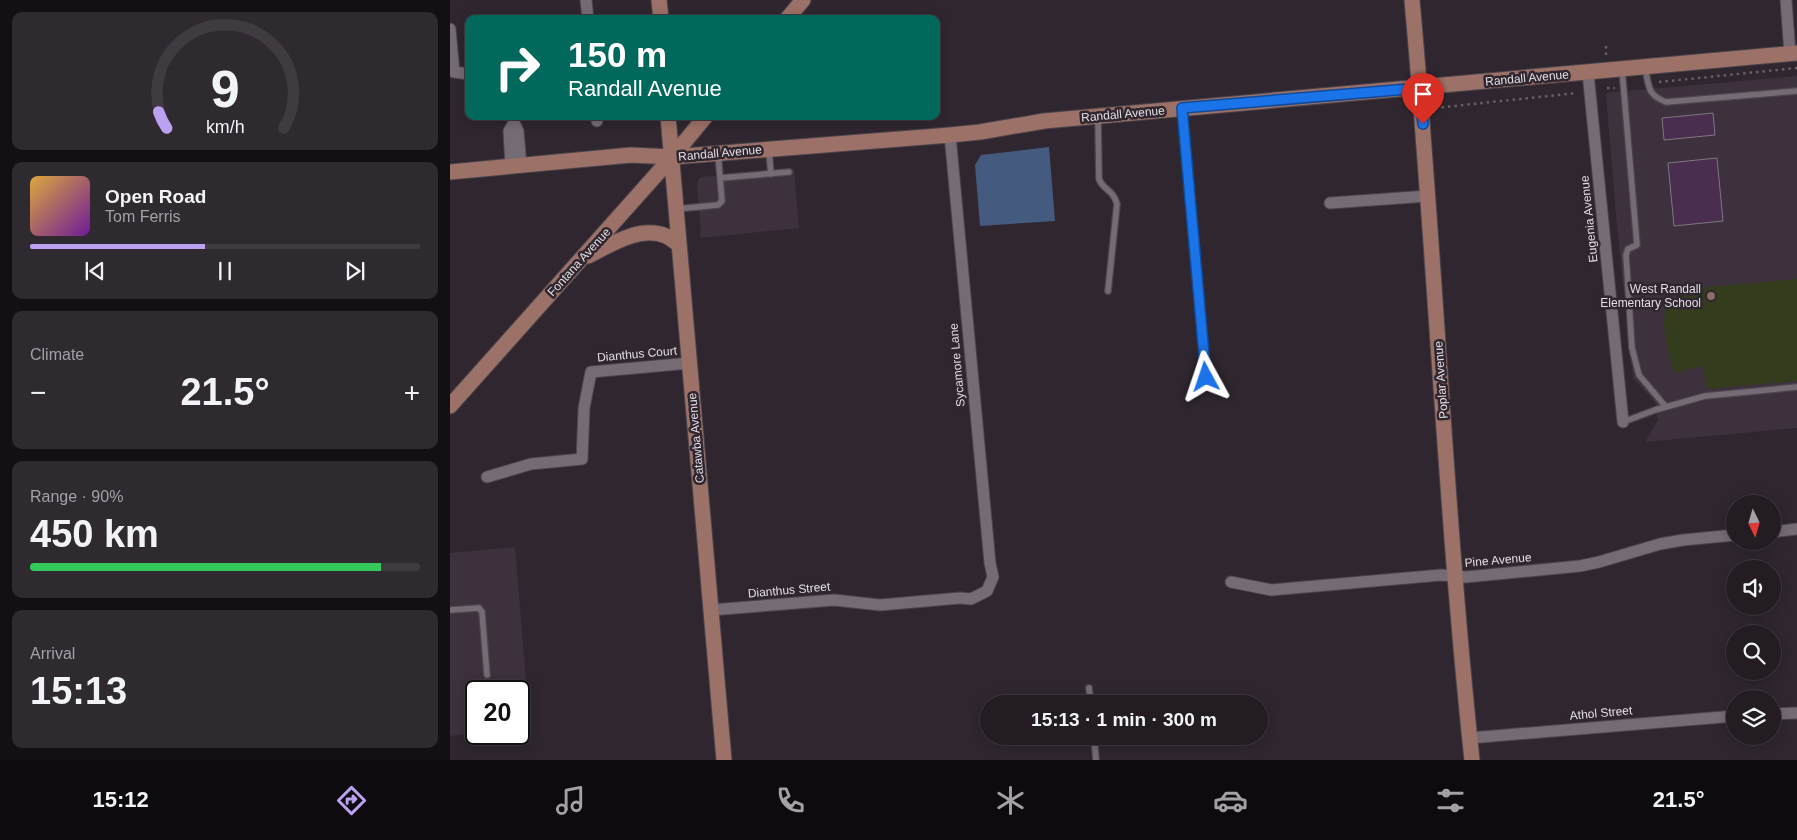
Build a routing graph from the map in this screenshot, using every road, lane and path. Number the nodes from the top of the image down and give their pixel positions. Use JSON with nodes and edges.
{"nodes":[{"id":1,"x":586,"y":0,"type":"edge"},
{"id":2,"x":659,"y":0,"type":"edge"},
{"id":3,"x":803,"y":0,"type":"edge"},
{"id":4,"x":1412,"y":0,"type":"edge"},
{"id":5,"x":1786,"y":0,"type":"edge"},
{"id":6,"x":588,"y":15,"type":"edge"},
{"id":7,"x":661,"y":15,"type":"edge"},
{"id":8,"x":790,"y":15,"type":"edge"},
{"id":9,"x":450,"y":29,"type":"edge"},
{"id":10,"x":1794,"y":54,"type":"edge"},
{"id":11,"x":1646,"y":67,"type":"junction"},
{"id":12,"x":1797,"y":68,"type":"edge"},
{"id":13,"x":1622,"y":69,"type":"junction"},
{"id":14,"x":465,"y":73,"type":"edge"},
{"id":15,"x":1588,"y":73,"type":"junction"},
{"id":16,"x":1659,"y":82,"type":"dead end"},
{"id":17,"x":1420,"y":88,"type":"junction"},
{"id":18,"x":1797,"y":91,"type":"edge"},
{"id":19,"x":1577,"y":93,"type":"dead end"},
{"id":20,"x":1182,"y":108,"type":"junction"},
{"id":21,"x":1435,"y":108,"type":"dead end"},
{"id":22,"x":1098,"y":116,"type":"junction"},
{"id":23,"x":514,"y":120,"type":"edge"},
{"id":24,"x":668,"y":120,"type":"edge"},
{"id":25,"x":703,"y":120,"type":"edge"},
{"id":26,"x":950,"y":135,"type":"junction"},
{"id":27,"x":769,"y":149,"type":"junction"},
{"id":28,"x":718,"y":154,"type":"junction"},
{"id":29,"x":672,"y":158,"type":"junction"},
{"id":30,"x":516,"y":166,"type":"junction"},
{"id":31,"x":450,"y":172,"type":"edge"},
{"id":32,"x":788,"y":172,"type":"dead end"},
{"id":33,"x":771,"y":174,"type":"junction"},
{"id":34,"x":720,"y":178,"type":"junction"},
{"id":35,"x":1428,"y":196,"type":"junction"},
{"id":36,"x":1330,"y":203,"type":"dead end"},
{"id":37,"x":676,"y":209,"type":"junction"},
{"id":38,"x":679,"y":245,"type":"junction"},
{"id":39,"x":580,"y":260,"type":"junction"},
{"id":40,"x":1108,"y":291,"type":"dead end"},
{"id":41,"x":690,"y":363,"type":"junction"},
{"id":42,"x":1206,"y":377,"type":"dead end"},
{"id":43,"x":1797,"y":388,"type":"edge"},
{"id":44,"x":450,"y":406,"type":"edge"},
{"id":45,"x":1666,"y":407,"type":"junction"},
{"id":46,"x":1623,"y":422,"type":"joint"},
{"id":47,"x":487,"y":477,"type":"dead end"},
{"id":48,"x":1797,"y":530,"type":"edge"},
{"id":49,"x":1781,"y":531,"type":"edge"},
{"id":50,"x":1726,"y":536,"type":"edge"},
{"id":51,"x":1454,"y":576,"type":"junction"},
{"id":52,"x":1231,"y":582,"type":"dead end"},
{"id":53,"x":987,"y":591,"type":"joint"},
{"id":54,"x":450,"y":610,"type":"edge"},
{"id":55,"x":711,"y":610,"type":"junction"},
{"id":56,"x":487,"y":675,"type":"dead end"},
{"id":57,"x":1089,"y":688,"type":"dead end"},
{"id":58,"x":1090,"y":695,"type":"edge"},
{"id":59,"x":1797,"y":713,"type":"edge"},
{"id":60,"x":1781,"y":714,"type":"edge"},
{"id":61,"x":1726,"y":717,"type":"edge"},
{"id":62,"x":1470,"y":738,"type":"junction"},
{"id":63,"x":1095,"y":745,"type":"edge"},
{"id":64,"x":724,"y":760,"type":"edge"},
{"id":65,"x":1096,"y":760,"type":"edge"},
{"id":66,"x":1472,"y":760,"type":"edge"}],
"edges":[{"from":1,"to":6,"type":"street"},
{"from":2,"to":7,"type":"street"},
{"from":3,"to":8,"type":"street"},
{"from":4,"to":17,"type":"street","name":"Poplar Avenue"},
{"from":5,"to":10,"type":"street"},
{"from":9,"to":14,"type":"street"},
{"from":10,"to":11,"type":"street","name":"Randall Avenue"},
{"from":11,"to":13,"type":"street","name":"Randall Avenue"},
{"from":11,"to":18,"type":"lane"},
{"from":12,"to":16,"type":"path"},
{"from":13,"to":15,"type":"street","name":"Randall Avenue"},
{"from":13,"to":45,"type":"lane"},
{"from":15,"to":17,"type":"street","name":"Randall Avenue"},
{"from":15,"to":46,"type":"street","name":"Eugenia Avenue"},
{"from":17,"to":20,"type":"street","name":"Randall Avenue"},
{"from":17,"to":35,"type":"street","name":"Poplar Avenue"},
{"from":19,"to":21,"type":"path"},
{"from":20,"to":22,"type":"street","name":"Randall Avenue"},
{"from":20,"to":42,"type":"lane"},
{"from":22,"to":26,"type":"street","name":"Randall Avenue"},
{"from":22,"to":40,"type":"lane"},
{"from":23,"to":30,"type":"street"},
{"from":24,"to":29,"type":"street","name":"Catawba Avenue"},
{"from":25,"to":29,"type":"street","name":"Fontana Avenue"},
{"from":26,"to":27,"type":"street","name":"Randall Avenue"},
{"from":26,"to":53,"type":"street","name":"Sycamore Lane"},
{"from":27,"to":28,"type":"street","name":"Randall Avenue"},
{"from":27,"to":33,"type":"lane"},
{"from":28,"to":29,"type":"street","name":"Randall Avenue"},
{"from":28,"to":34,"type":"lane"},
{"from":29,"to":30,"type":"street","name":"Randall Avenue"},
{"from":29,"to":37,"type":"street","name":"Catawba Avenue"},
{"from":29,"to":39,"type":"street","name":"Fontana Avenue"},
{"from":30,"to":31,"type":"street","name":"Randall Avenue"},
{"from":32,"to":33,"type":"lane"},
{"from":33,"to":34,"type":"lane"},
{"from":34,"to":37,"type":"lane"},
{"from":35,"to":36,"type":"street"},
{"from":35,"to":51,"type":"street","name":"Poplar Avenue"},
{"from":37,"to":38,"type":"street","name":"Catawba Avenue"},
{"from":38,"to":39,"type":"street"},
{"from":38,"to":41,"type":"street","name":"Catawba Avenue"},
{"from":39,"to":44,"type":"street","name":"Fontana Avenue"},
{"from":41,"to":47,"type":"street","name":"Dianthus Court"},
{"from":41,"to":55,"type":"street","name":"Catawba Avenue"},
{"from":43,"to":45,"type":"lane"},
{"from":45,"to":46,"type":"lane"},
{"from":48,"to":49,"type":"street"},
{"from":50,"to":51,"type":"street","name":"Pine Avenue"},
{"from":51,"to":52,"type":"street","name":"Pine Avenue"},
{"from":51,"to":62,"type":"street","name":"Poplar Avenue"},
{"from":53,"to":55,"type":"street","name":"Dianthus Street"},
{"from":54,"to":56,"type":"lane"},
{"from":55,"to":64,"type":"street","name":"Catawba Avenue"},
{"from":57,"to":58,"type":"lane"},
{"from":59,"to":60,"type":"street"},
{"from":61,"to":62,"type":"street","name":"Athol Street"},
{"from":62,"to":66,"type":"street","name":"Poplar Avenue"},
{"from":63,"to":65,"type":"lane"}]}
